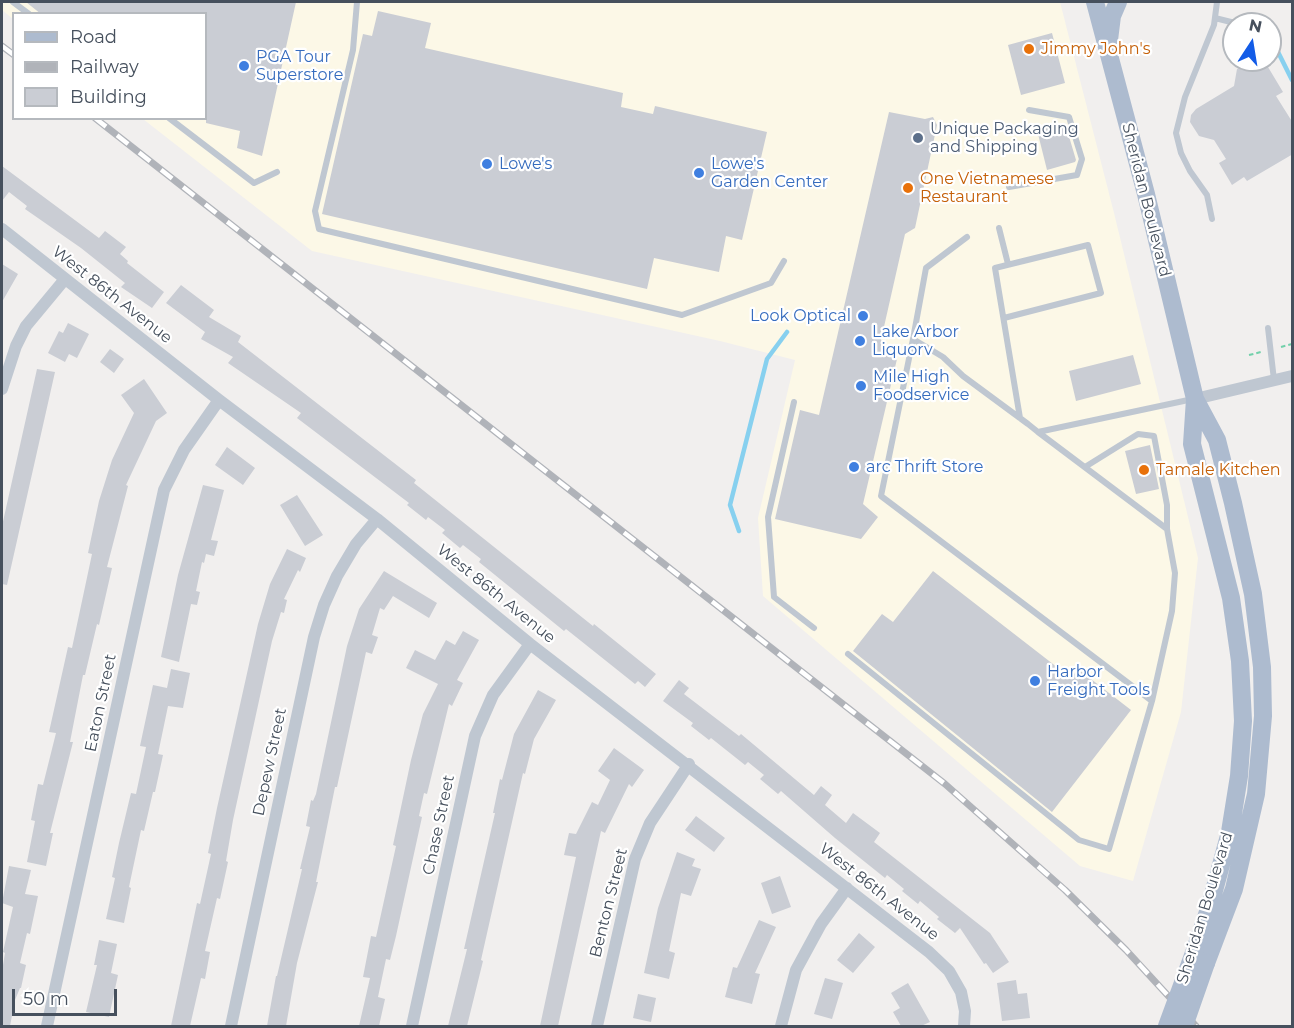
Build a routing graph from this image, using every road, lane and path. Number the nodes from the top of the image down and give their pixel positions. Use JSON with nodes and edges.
{"nodes":[{"id":1,"x":13,"y":2,"type":"edge"},
{"id":2,"x":357,"y":2,"type":"edge"},
{"id":3,"x":1095,"y":2,"type":"edge"},
{"id":4,"x":1118,"y":2,"type":"edge"},
{"id":5,"x":1217,"y":2,"type":"edge"},
{"id":6,"x":26,"y":12,"type":"edge"},
{"id":7,"x":1215,"y":18,"type":"junction"},
{"id":8,"x":1222,"y":20,"type":"edge"},
{"id":9,"x":1107,"y":51,"type":"junction"},
{"id":10,"x":1029,"y":110,"type":"dead end"},
{"id":11,"x":172,"y":120,"type":"edge"},
{"id":12,"x":277,"y":172,"type":"dead end"},
{"id":13,"x":1009,"y":187,"type":"dead end"},
{"id":14,"x":1212,"y":219,"type":"dead end"},
{"id":15,"x":999,"y":228,"type":"dead end"},
{"id":16,"x":2,"y":229,"type":"edge"},
{"id":17,"x":967,"y":237,"type":"dead end"},
{"id":18,"x":784,"y":261,"type":"dead end"},
{"id":19,"x":1008,"y":264,"type":"junction"},
{"id":20,"x":65,"y":279,"type":"junction"},
{"id":21,"x":1075,"y":291,"type":"dead end"},
{"id":22,"x":1052,"y":297,"type":"dead end"},
{"id":23,"x":1077,"y":299,"type":"junction"},
{"id":24,"x":1031,"y":302,"type":"dead end"},
{"id":25,"x":1054,"y":305,"type":"junction"},
{"id":26,"x":1033,"y":310,"type":"junction"},
{"id":27,"x":1004,"y":318,"type":"junction"},
{"id":28,"x":1268,"y":328,"type":"dead end"},
{"id":29,"x":913,"y":339,"type":"junction"},
{"id":30,"x":1293,"y":376,"type":"edge"},
{"id":31,"x":1274,"y":380,"type":"junction"},
{"id":32,"x":2,"y":389,"type":"edge"},
{"id":33,"x":1195,"y":399,"type":"junction"},
{"id":34,"x":219,"y":400,"type":"junction"},
{"id":35,"x":794,"y":402,"type":"dead end"},
{"id":36,"x":1020,"y":418,"type":"junction"},
{"id":37,"x":1038,"y":432,"type":"junction"},
{"id":38,"x":1085,"y":467,"type":"junction"},
{"id":39,"x":377,"y":519,"type":"junction"},
{"id":40,"x":1167,"y":529,"type":"junction"},
{"id":41,"x":814,"y":628,"type":"dead end"},
{"id":42,"x":530,"y":644,"type":"junction"},
{"id":43,"x":848,"y":654,"type":"dead end"},
{"id":44,"x":1152,"y":701,"type":"junction"},
{"id":45,"x":689,"y":764,"type":"junction"},
{"id":46,"x":847,"y":888,"type":"junction"},
{"id":47,"x":1200,"y":957,"type":"junction"},
{"id":48,"x":47,"y":1026,"type":"edge"},
{"id":49,"x":231,"y":1026,"type":"edge"},
{"id":50,"x":412,"y":1026,"type":"edge"},
{"id":51,"x":597,"y":1026,"type":"edge"},
{"id":52,"x":781,"y":1026,"type":"edge"},
{"id":53,"x":964,"y":1026,"type":"edge"},
{"id":54,"x":1167,"y":1026,"type":"edge"},
{"id":55,"x":1184,"y":1026,"type":"edge"}],
"edges":[{"from":1,"to":6,"type":"lane"},
{"from":2,"to":18,"type":"lane"},
{"from":3,"to":9,"type":"main road","name":"Sheridan Boulevard"},
{"from":4,"to":9,"type":"main road"},
{"from":5,"to":7,"type":"lane"},
{"from":7,"to":8,"type":"lane"},
{"from":7,"to":14,"type":"lane"},
{"from":9,"to":33,"type":"main road","name":"Sheridan Boulevard"},
{"from":10,"to":13,"type":"lane"},
{"from":11,"to":12,"type":"lane"},
{"from":15,"to":19,"type":"lane"},
{"from":16,"to":20,"type":"street","name":"West 86th Avenue"},
{"from":17,"to":29,"type":"lane"},
{"from":19,"to":23,"type":"lane"},
{"from":19,"to":27,"type":"lane"},
{"from":20,"to":32,"type":"street"},
{"from":20,"to":34,"type":"street","name":"West 86th Avenue"},
{"from":21,"to":23,"type":"lane"},
{"from":22,"to":25,"type":"lane"},
{"from":23,"to":25,"type":"lane"},
{"from":24,"to":26,"type":"lane"},
{"from":25,"to":26,"type":"lane"},
{"from":26,"to":27,"type":"lane"},
{"from":27,"to":36,"type":"lane"},
{"from":28,"to":31,"type":"lane"},
{"from":29,"to":36,"type":"lane"},
{"from":29,"to":44,"type":"lane"},
{"from":30,"to":31,"type":"street"},
{"from":31,"to":33,"type":"street"},
{"from":33,"to":37,"type":"lane"},
{"from":33,"to":47,"type":"main road","name":"Sheridan Boulevard"},
{"from":33,"to":47,"type":"main road","name":"Sheridan Boulevard"},
{"from":34,"to":39,"type":"street","name":"West 86th Avenue"},
{"from":34,"to":48,"type":"street","name":"Eaton Street"},
{"from":35,"to":41,"type":"lane"},
{"from":36,"to":37,"type":"lane"},
{"from":37,"to":38,"type":"lane"},
{"from":38,"to":40,"type":"lane"},
{"from":38,"to":40,"type":"lane"},
{"from":39,"to":42,"type":"street","name":"West 86th Avenue"},
{"from":39,"to":49,"type":"street","name":"Depew Street"},
{"from":40,"to":44,"type":"lane"},
{"from":42,"to":45,"type":"street","name":"West 86th Avenue"},
{"from":42,"to":50,"type":"street","name":"Chase Street"},
{"from":43,"to":44,"type":"lane"},
{"from":45,"to":46,"type":"street","name":"West 86th Avenue"},
{"from":45,"to":51,"type":"street","name":"Benton Street"},
{"from":46,"to":52,"type":"street"},
{"from":46,"to":53,"type":"street","name":"West 86th Avenue"},
{"from":47,"to":54,"type":"main road","name":"Sheridan Boulevard","bridge":true},
{"from":47,"to":55,"type":"main road","name":"Sheridan Boulevard","bridge":true}]}
